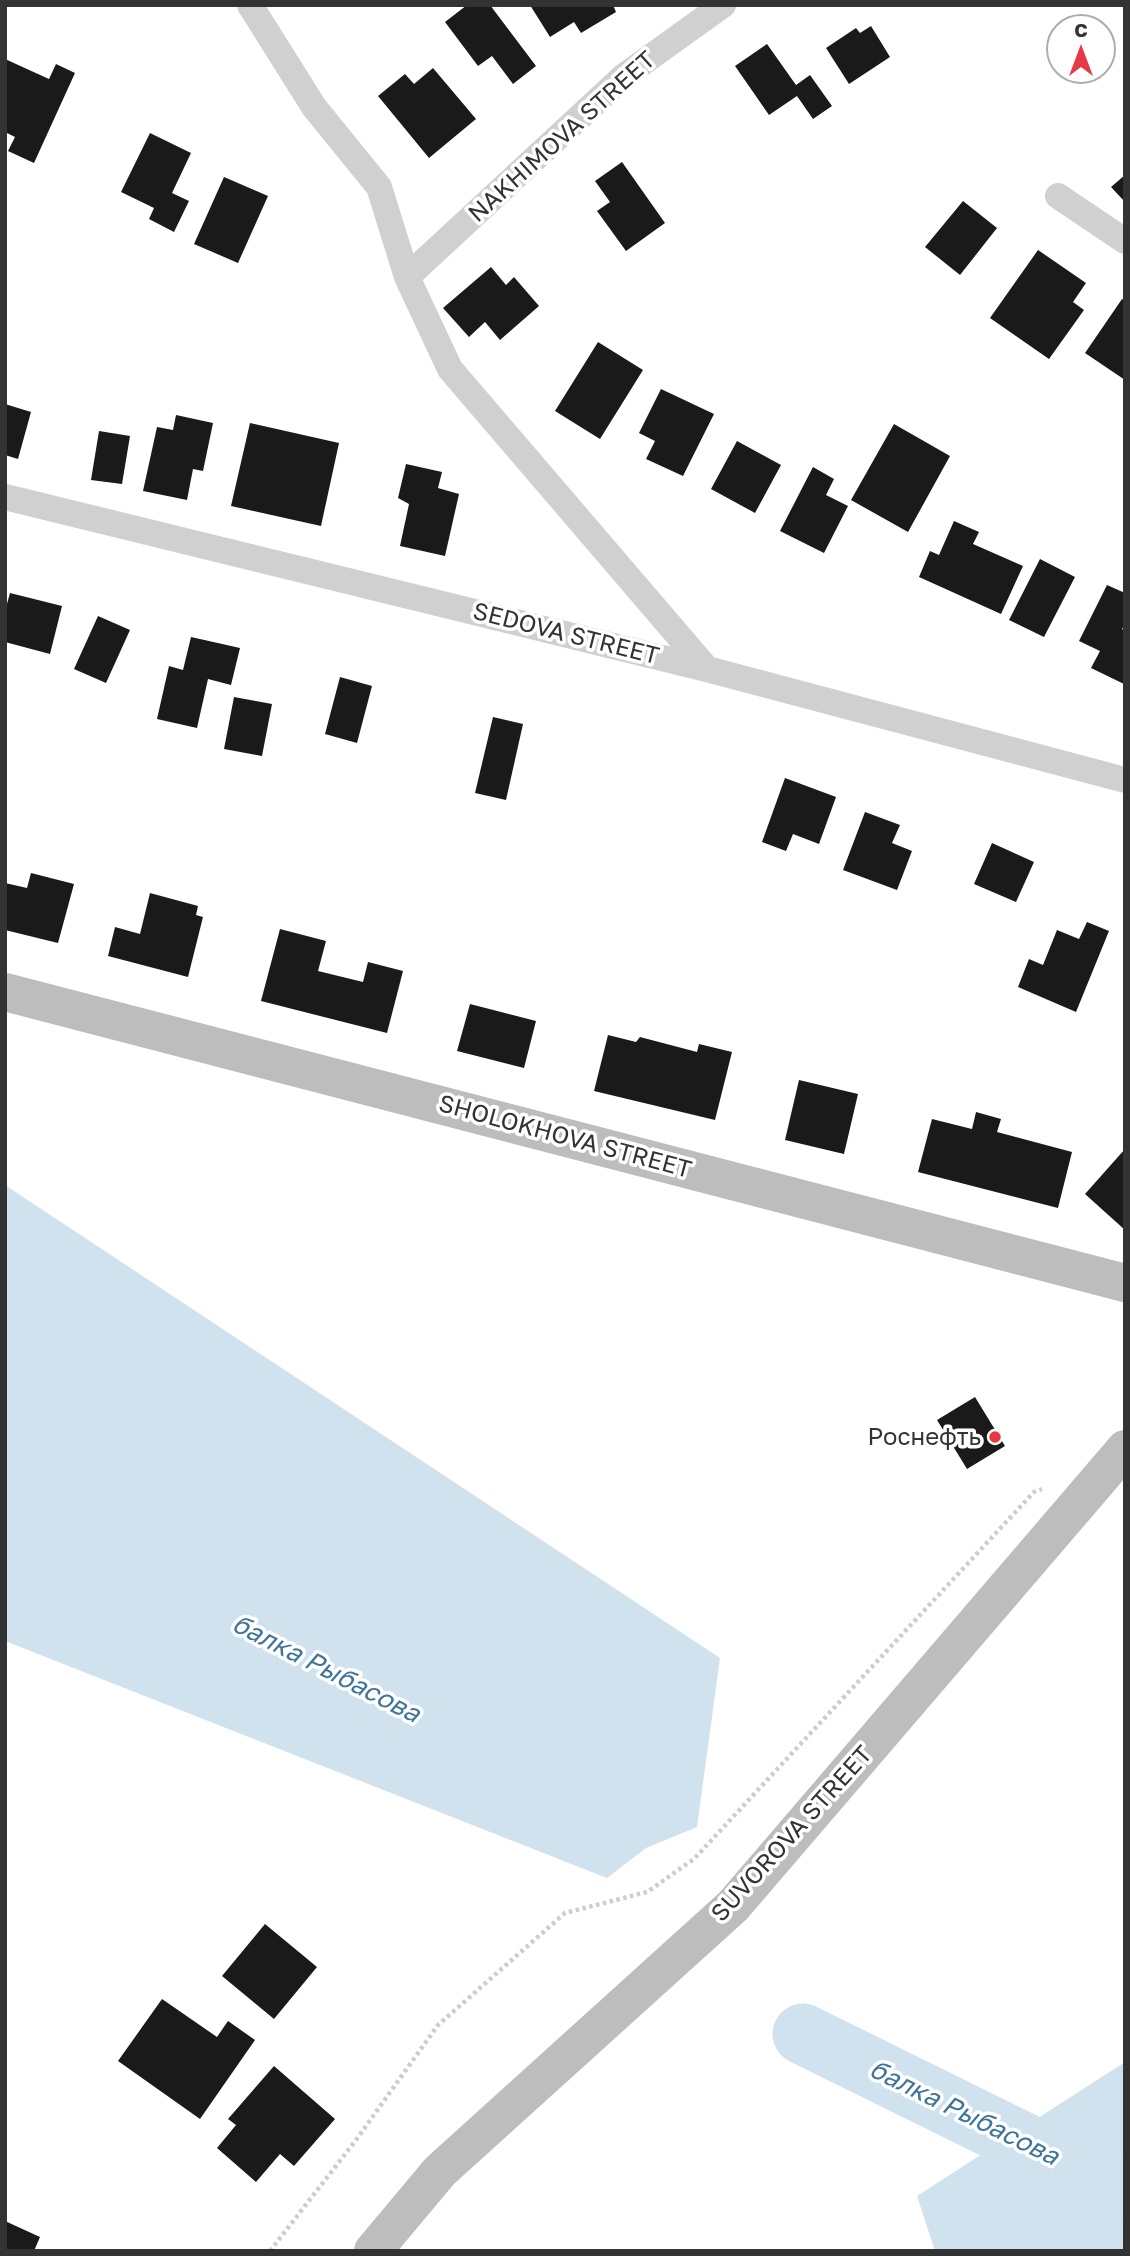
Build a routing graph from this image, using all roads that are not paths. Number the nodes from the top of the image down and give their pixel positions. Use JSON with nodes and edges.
{"nodes":[{"id":1,"x":250,"y":5,"type":"edge"},
{"id":2,"x":723,"y":5,"type":"edge"},
{"id":3,"x":1058,"y":196,"type":"dead end"},
{"id":4,"x":1125,"y":241,"type":"edge"},
{"id":5,"x":407,"y":276,"type":"junction"},
{"id":6,"x":5,"y":497,"type":"edge"},
{"id":7,"x":707,"y":669,"type":"junction"},
{"id":8,"x":1125,"y":779,"type":"edge"},
{"id":9,"x":5,"y":992,"type":"edge"},
{"id":10,"x":1125,"y":1283,"type":"edge"},
{"id":11,"x":1125,"y":1449,"type":"edge"},
{"id":12,"x":373,"y":2251,"type":"edge"}],
"edges":[{"from":1,"to":5,"type":"street"},
{"from":2,"to":5,"type":"street","name":"NAKHIMOVA STREET"},
{"from":3,"to":4,"type":"street"},
{"from":5,"to":7,"type":"street"},
{"from":6,"to":7,"type":"street","name":"SEDOVA STREET"},
{"from":7,"to":8,"type":"street","name":"SEDOVA STREET"},
{"from":9,"to":10,"type":"main road","name":"SHOLOKHOVA STREET"},
{"from":11,"to":12,"type":"main road","name":"SUVOROVA STREET"}]}
